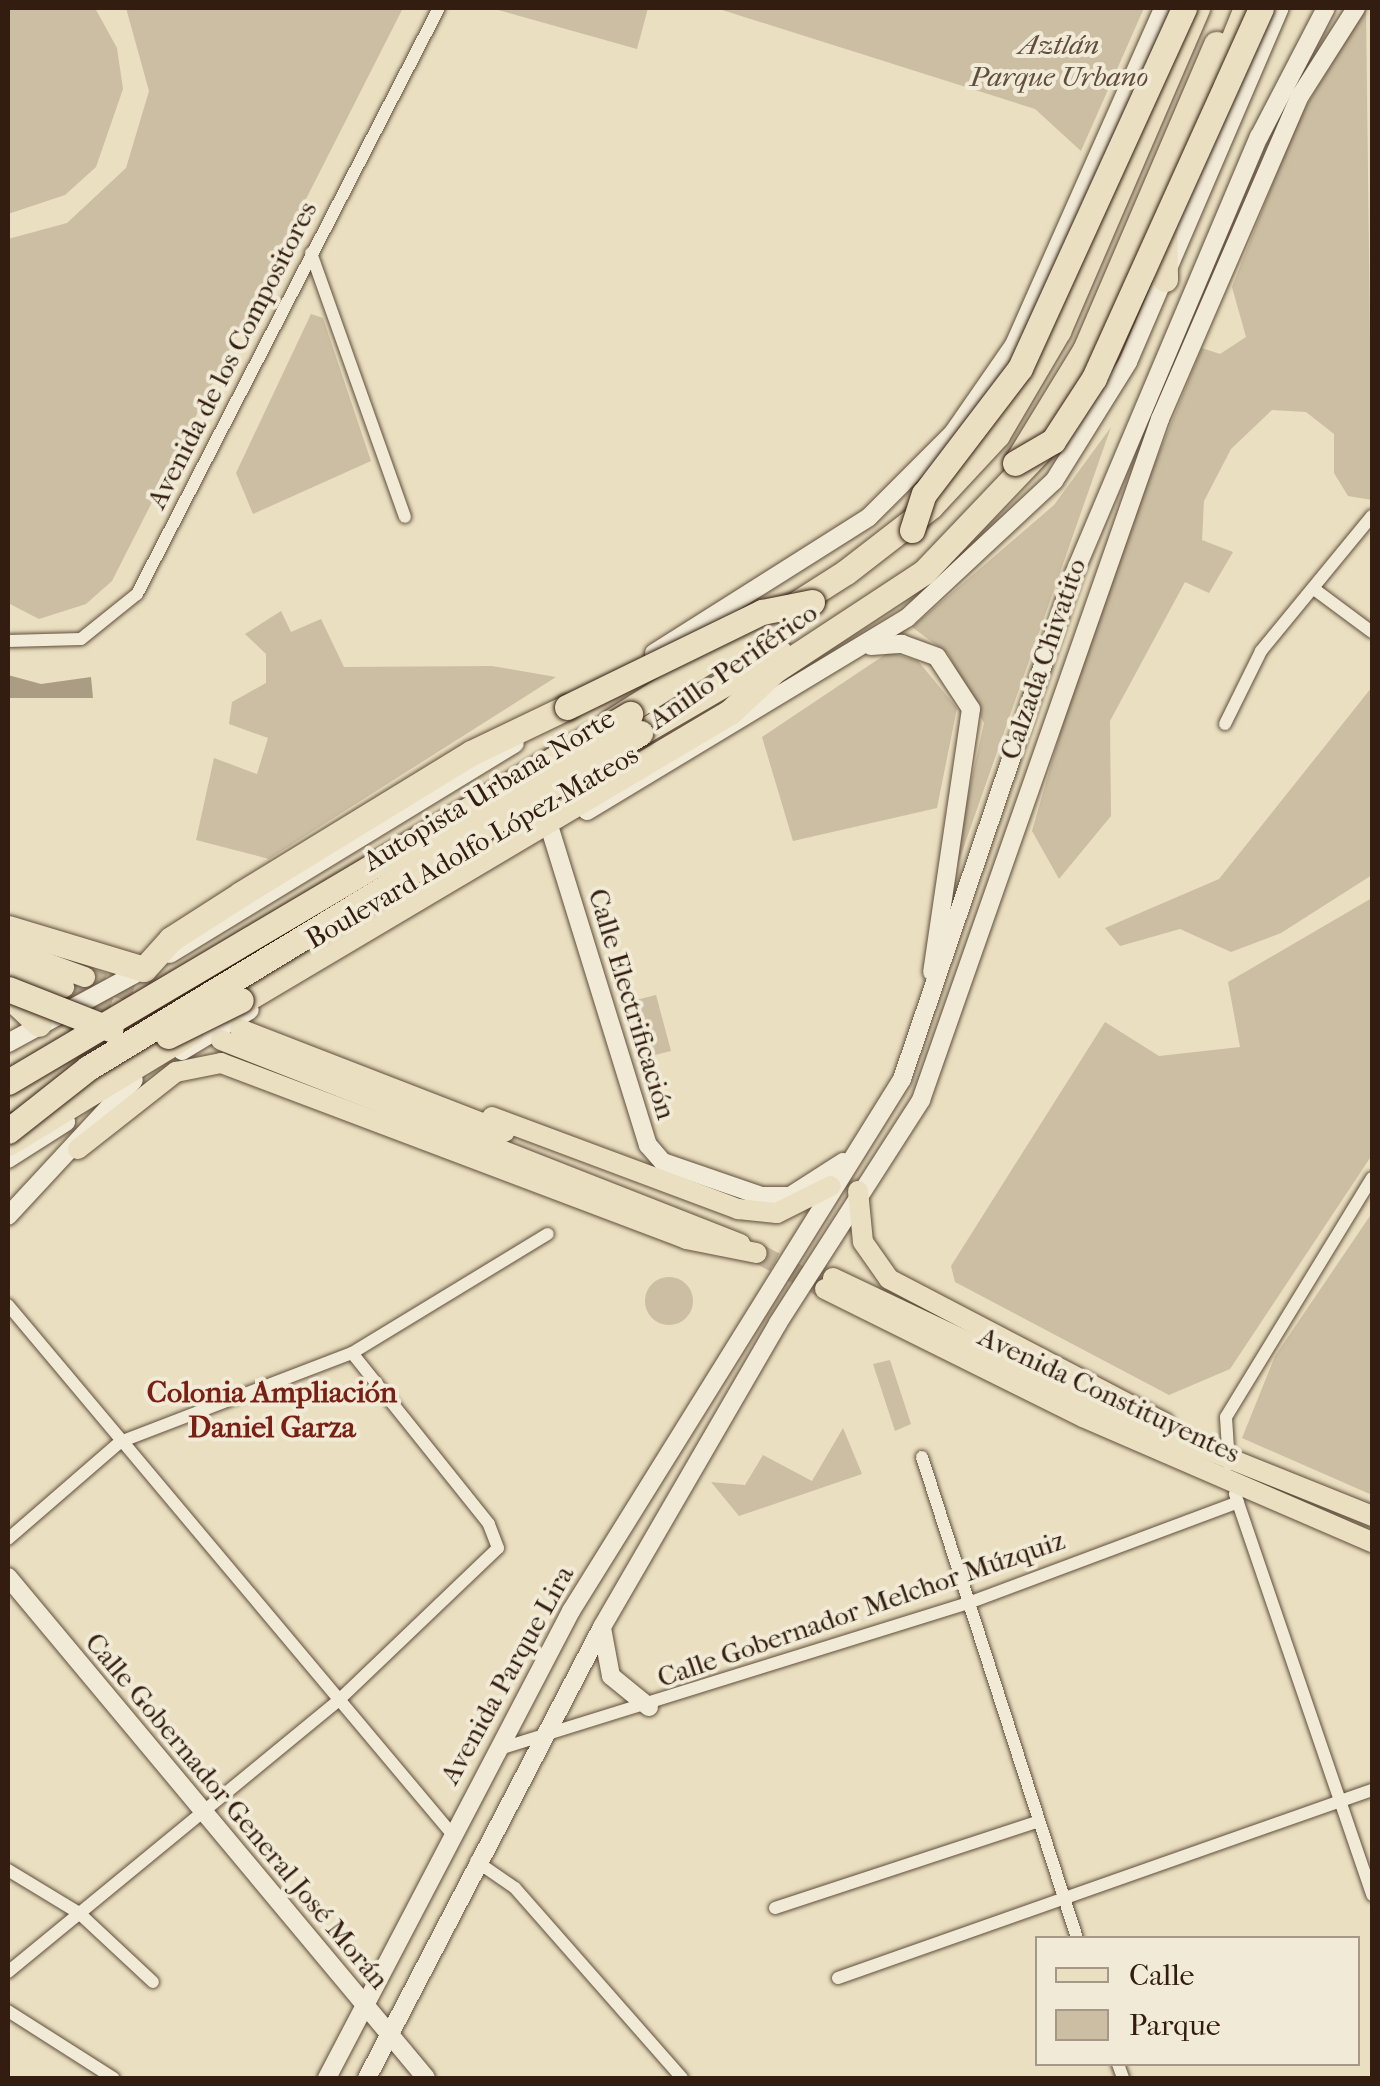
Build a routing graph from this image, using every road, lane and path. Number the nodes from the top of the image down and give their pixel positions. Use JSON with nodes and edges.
{"nodes":[{"id":1,"x":439,"y":8,"type":"edge"},
{"id":2,"x":1163,"y":8,"type":"edge"},
{"id":3,"x":1184,"y":8,"type":"edge"},
{"id":4,"x":1196,"y":8,"type":"edge"},
{"id":5,"x":1206,"y":8,"type":"edge"},
{"id":6,"x":1232,"y":8,"type":"edge"},
{"id":7,"x":1246,"y":8,"type":"edge"},
{"id":8,"x":1261,"y":8,"type":"edge"},
{"id":9,"x":1280,"y":8,"type":"edge"},
{"id":10,"x":1326,"y":8,"type":"edge"},
{"id":11,"x":1356,"y":8,"type":"edge"},
{"id":12,"x":1164,"y":209,"type":"junction"},
{"id":13,"x":311,"y":253,"type":"junction"},
{"id":14,"x":1165,"y":279,"type":"junction"},
{"id":15,"x":1016,"y":463,"type":"junction"},
{"id":16,"x":1372,"y":516,"type":"edge"},
{"id":17,"x":405,"y":517,"type":"dead end"},
{"id":18,"x":912,"y":530,"type":"junction"},
{"id":19,"x":1314,"y":588,"type":"junction"},
{"id":20,"x":812,"y":602,"type":"junction"},
{"id":21,"x":1372,"y":632,"type":"edge"},
{"id":22,"x":8,"y":641,"type":"edge"},
{"id":23,"x":861,"y":649,"type":"junction"},
{"id":24,"x":765,"y":661,"type":"junction"},
{"id":25,"x":1226,"y":724,"type":"dead end"},
{"id":26,"x":632,"y":785,"type":"junction"},
{"id":27,"x":551,"y":832,"type":"junction"},
{"id":28,"x":491,"y":853,"type":"junction"},
{"id":29,"x":8,"y":928,"type":"edge"},
{"id":30,"x":8,"y":949,"type":"edge"},
{"id":31,"x":8,"y":966,"type":"edge"},
{"id":32,"x":144,"y":969,"type":"junction"},
{"id":33,"x":84,"y":976,"type":"tunnel mouth"},
{"id":34,"x":933,"y":985,"type":"junction"},
{"id":35,"x":64,"y":987,"type":"tunnel mouth"},
{"id":36,"x":8,"y":992,"type":"edge"},
{"id":37,"x":40,"y":1024,"type":"junction"},
{"id":38,"x":8,"y":1043,"type":"edge"},
{"id":39,"x":134,"y":1080,"type":"junction"},
{"id":40,"x":8,"y":1082,"type":"edge"},
{"id":41,"x":380,"y":1082,"type":"junction"},
{"id":42,"x":8,"y":1098,"type":"edge"},
{"id":43,"x":8,"y":1131,"type":"edge"},
{"id":44,"x":8,"y":1144,"type":"edge"},
{"id":45,"x":78,"y":1149,"type":"junction"},
{"id":46,"x":852,"y":1156,"type":"junction"},
{"id":47,"x":8,"y":1159,"type":"edge"},
{"id":48,"x":1372,"y":1178,"type":"edge"},
{"id":49,"x":831,"y":1186,"type":"junction"},
{"id":50,"x":858,"y":1191,"type":"junction"},
{"id":51,"x":8,"y":1216,"type":"edge"},
{"id":52,"x":548,"y":1234,"type":"dead end"},
{"id":53,"x":760,"y":1248,"type":"junction"},
{"id":54,"x":8,"y":1304,"type":"edge"},
{"id":55,"x":753,"y":1308,"type":"joint"},
{"id":56,"x":352,"y":1353,"type":"junction"},
{"id":57,"x":1186,"y":1439,"type":"junction"},
{"id":58,"x":120,"y":1442,"type":"junction"},
{"id":59,"x":1228,"y":1455,"type":"junction"},
{"id":60,"x":922,"y":1457,"type":"dead end"},
{"id":61,"x":1235,"y":1493,"type":"junction"},
{"id":62,"x":1372,"y":1516,"type":"edge"},
{"id":63,"x":8,"y":1540,"type":"edge"},
{"id":64,"x":1372,"y":1542,"type":"edge"},
{"id":65,"x":8,"y":1577,"type":"edge"},
{"id":66,"x":971,"y":1602,"type":"junction"},
{"id":67,"x":602,"y":1627,"type":"junction"},
{"id":68,"x":341,"y":1698,"type":"junction"},
{"id":69,"x":649,"y":1707,"type":"junction"},
{"id":70,"x":540,"y":1739,"type":"junction"},
{"id":71,"x":496,"y":1750,"type":"junction"},
{"id":72,"x":1372,"y":1790,"type":"edge"},
{"id":73,"x":1340,"y":1801,"type":"junction"},
{"id":74,"x":204,"y":1812,"type":"junction"},
{"id":75,"x":1039,"y":1821,"type":"junction"},
{"id":76,"x":452,"y":1834,"type":"junction"},
{"id":77,"x":476,"y":1860,"type":"junction"},
{"id":78,"x":8,"y":1870,"type":"edge"},
{"id":79,"x":1372,"y":1895,"type":"edge"},
{"id":80,"x":1063,"y":1896,"type":"junction"},
{"id":81,"x":775,"y":1908,"type":"dead end"},
{"id":82,"x":79,"y":1914,"type":"junction"},
{"id":83,"x":1076,"y":1936,"type":"edge"},
{"id":84,"x":8,"y":1972,"type":"edge"},
{"id":85,"x":838,"y":1978,"type":"dead end"},
{"id":86,"x":153,"y":1982,"type":"dead end"},
{"id":87,"x":364,"y":2007,"type":"junction"},
{"id":88,"x":8,"y":2011,"type":"edge"},
{"id":89,"x":389,"y":2036,"type":"junction"},
{"id":90,"x":113,"y":2078,"type":"edge"},
{"id":91,"x":327,"y":2078,"type":"edge"},
{"id":92,"x":367,"y":2078,"type":"edge"},
{"id":93,"x":426,"y":2078,"type":"edge"},
{"id":94,"x":682,"y":2078,"type":"edge"}],
"edges":[{"from":1,"to":13,"type":"street","name":"Avenida de los Compositores"},
{"from":2,"to":32,"type":"main road"},
{"from":3,"to":18,"type":"highway","bridge":true},
{"from":4,"to":42,"type":"highway","name":"Anillo Periférico"},
{"from":5,"to":18,"type":"highway","name":"Autopista Urbana Norte"},
{"from":6,"to":15,"type":"highway","name":"Autopista Urbana Norte"},
{"from":7,"to":12,"type":"highway","name":"Anillo Periférico"},
{"from":8,"to":15,"type":"highway","bridge":true},
{"from":9,"to":14,"type":"main road","name":"Boulevard Adolfo López Mateos"},
{"from":10,"to":34,"type":"main road","name":"Calzada Chivatito"},
{"from":11,"to":50,"type":"main road","name":"Calzada Chivatito"},
{"from":12,"to":14,"type":"highway"},
{"from":12,"to":28,"type":"highway","name":"Anillo Periférico"},
{"from":13,"to":17,"type":"street"},
{"from":13,"to":22,"type":"street","name":"Avenida de los Compositores"},
{"from":14,"to":23,"type":"main road","name":"Boulevard Adolfo López Mateos"},
{"from":15,"to":24,"type":"highway","name":"Autopista Urbana Norte"},
{"from":16,"to":19,"type":"street"},
{"from":18,"to":20,"type":"highway","name":"Autopista Urbana Norte"},
{"from":19,"to":21,"type":"street"},
{"from":19,"to":25,"type":"street"},
{"from":20,"to":32,"type":"highway","bridge":true},
{"from":20,"to":40,"type":"highway","name":"Autopista Urbana Norte","bridge":true},
{"from":23,"to":26,"type":"main road","name":"Boulevard Adolfo López Mateos"},
{"from":23,"to":34,"type":"main road"},
{"from":24,"to":36,"type":"highway","bridge":true},
{"from":24,"to":43,"type":"highway","name":"Autopista Urbana Norte","bridge":true},
{"from":26,"to":27,"type":"main road","name":"Boulevard Adolfo López Mateos"},
{"from":26,"to":28,"type":"highway"},
{"from":27,"to":39,"type":"main road","name":"Boulevard Adolfo López Mateos"},
{"from":27,"to":46,"type":"main road","name":"Calle Electrificación"},
{"from":28,"to":44,"type":"highway","name":"Anillo Periférico"},
{"from":29,"to":32,"type":"highway"},
{"from":30,"to":33,"type":"main road"},
{"from":31,"to":35,"type":"main road"},
{"from":32,"to":37,"type":"main road"},
{"from":34,"to":46,"type":"main road","name":"Calzada Chivatito"},
{"from":36,"to":37,"type":"highway"},
{"from":37,"to":38,"type":"main road"},
{"from":39,"to":45,"type":"main road"},
{"from":39,"to":47,"type":"main road","name":"Boulevard Adolfo López Mateos"},
{"from":41,"to":49,"type":"main road"},
{"from":41,"to":53,"type":"main road"},
{"from":41,"to":53,"type":"main road"},
{"from":45,"to":51,"type":"main road"},
{"from":45,"to":53,"type":"main road"},
{"from":46,"to":49,"type":"main road","name":"Calzada Chivatito"},
{"from":48,"to":59,"type":"street"},
{"from":49,"to":55,"type":"main road","name":"Calzada Chivatito"},
{"from":50,"to":57,"type":"main road"},
{"from":50,"to":67,"type":"main road","name":"Calzada Chivatito"},
{"from":52,"to":56,"type":"street"},
{"from":54,"to":58,"type":"street"},
{"from":55,"to":71,"type":"main road","name":"Avenida Parque Lira"},
{"from":56,"to":58,"type":"street"},
{"from":56,"to":68,"type":"street"},
{"from":57,"to":59,"type":"main road","name":"Avenida Constituyentes"},
{"from":57,"to":61,"type":"main road","name":"Avenida Constituyentes"},
{"from":58,"to":63,"type":"street"},
{"from":58,"to":68,"type":"street"},
{"from":59,"to":61,"type":"street"},
{"from":59,"to":62,"type":"main road","name":"Avenida Constituyentes"},
{"from":60,"to":66,"type":"street"},
{"from":61,"to":64,"type":"main road","name":"Avenida Constituyentes"},
{"from":61,"to":66,"type":"street","name":"Calle Gobernador Melchor Múzquiz"},
{"from":61,"to":73,"type":"street"},
{"from":65,"to":74,"type":"main road","name":"Calle Gobernador General José Morán"},
{"from":66,"to":69,"type":"street","name":"Calle Gobernador Melchor Múzquiz"},
{"from":66,"to":75,"type":"street"},
{"from":67,"to":69,"type":"main road"},
{"from":67,"to":70,"type":"main road"},
{"from":68,"to":74,"type":"street"},
{"from":68,"to":76,"type":"street"},
{"from":69,"to":70,"type":"street","name":"Calle Gobernador Melchor Múzquiz"},
{"from":70,"to":71,"type":"street","name":"Calle Gobernador Melchor Múzquiz"},
{"from":70,"to":77,"type":"main road"},
{"from":71,"to":76,"type":"main road","name":"Avenida Parque Lira"},
{"from":72,"to":73,"type":"street"},
{"from":73,"to":79,"type":"street"},
{"from":73,"to":80,"type":"street"},
{"from":74,"to":82,"type":"street"},
{"from":74,"to":87,"type":"main road","name":"Calle Gobernador General José Morán"},
{"from":75,"to":80,"type":"street"},
{"from":75,"to":81,"type":"street"},
{"from":76,"to":87,"type":"main road","name":"Avenida Parque Lira"},
{"from":77,"to":89,"type":"main road"},
{"from":77,"to":94,"type":"street"},
{"from":78,"to":82,"type":"street"},
{"from":80,"to":83,"type":"street"},
{"from":80,"to":85,"type":"street"},
{"from":82,"to":84,"type":"street"},
{"from":82,"to":86,"type":"street"},
{"from":87,"to":89,"type":"main road","name":"Calle Gobernador General José Morán"},
{"from":87,"to":91,"type":"main road","name":"Avenida Parque Lira"},
{"from":88,"to":90,"type":"street"},
{"from":89,"to":92,"type":"main road"},
{"from":89,"to":93,"type":"main road","name":"Calle Gobernador General José Morán"}]}
